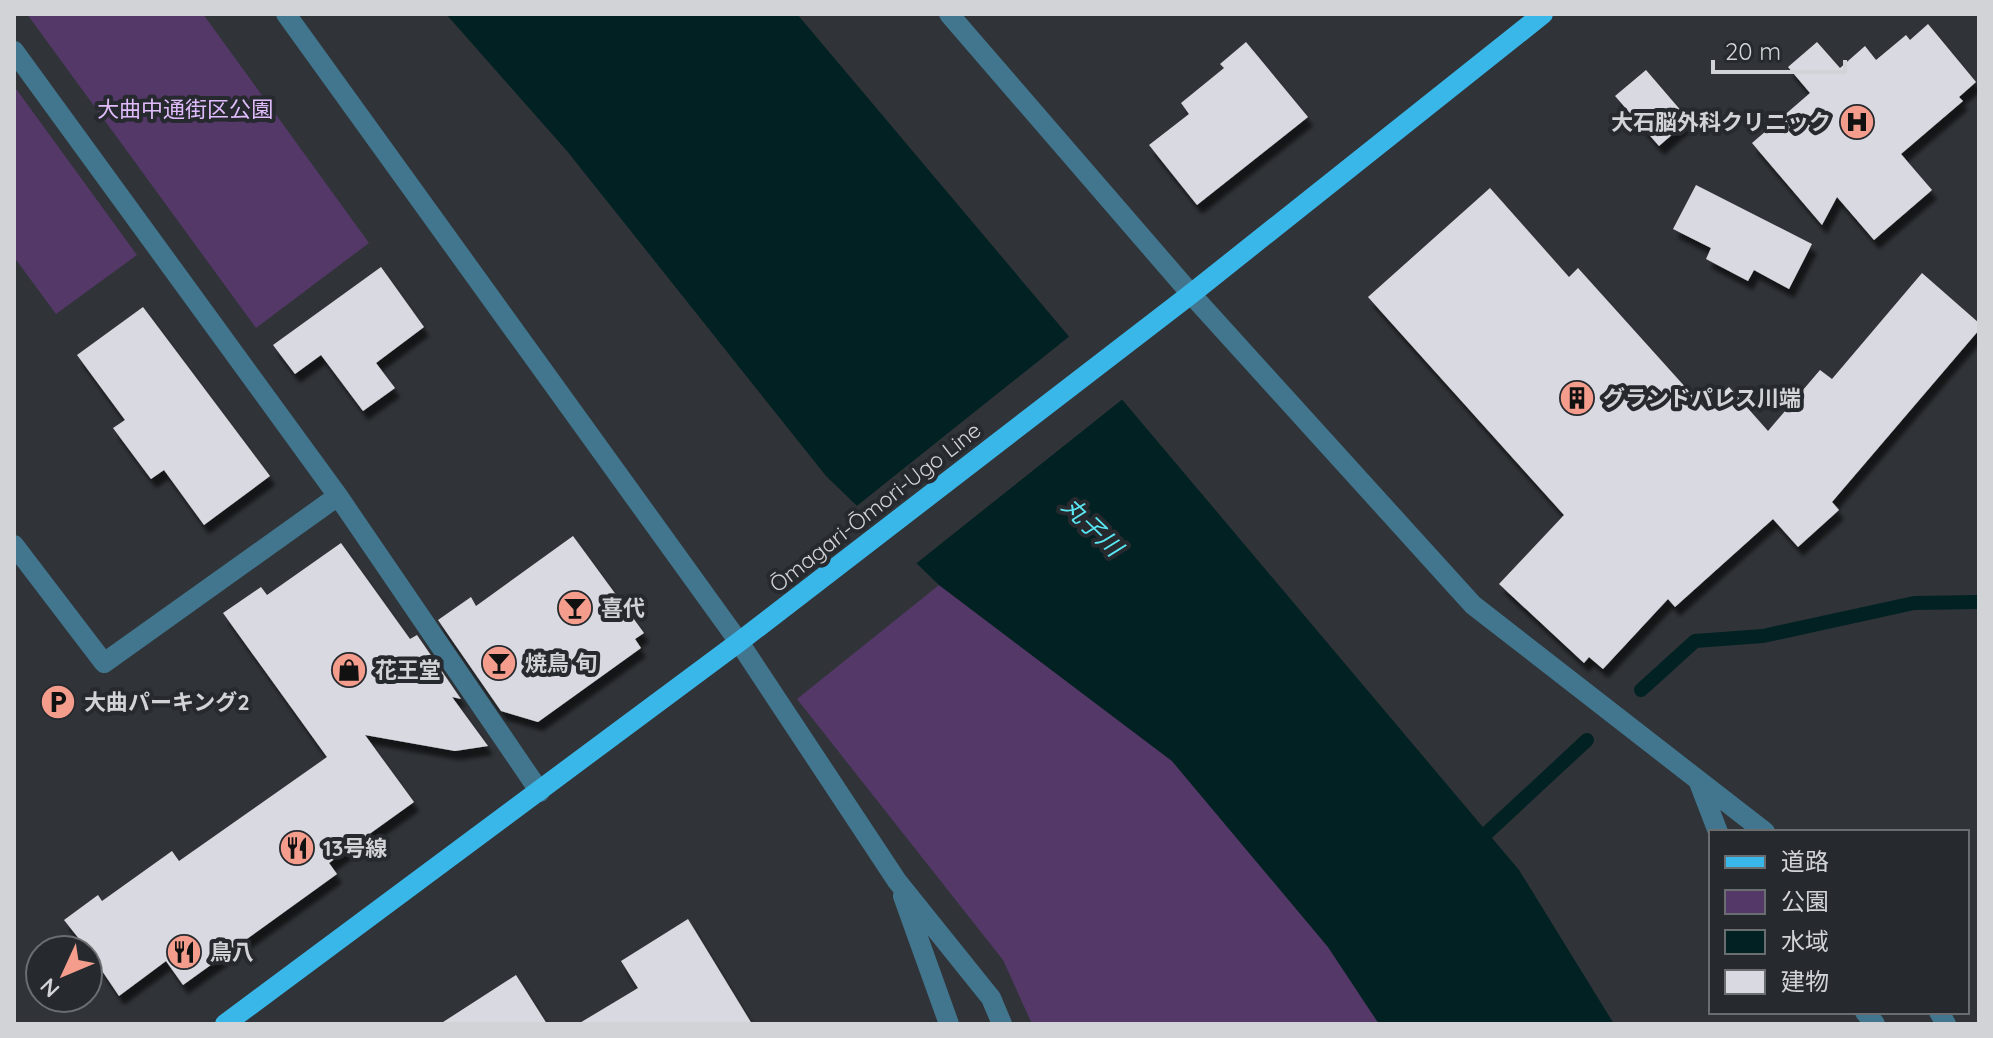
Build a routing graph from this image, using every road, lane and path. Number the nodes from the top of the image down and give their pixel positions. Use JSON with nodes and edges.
{"nodes":[{"id":1,"x":286,"y":14,"type":"edge"},
{"id":2,"x":949,"y":14,"type":"edge"},
{"id":3,"x":1543,"y":14,"type":"edge"},
{"id":4,"x":14,"y":51,"type":"edge"},
{"id":5,"x":1191,"y":294,"type":"junction"},
{"id":6,"x":338,"y":496,"type":"junction"},
{"id":7,"x":14,"y":545,"type":"edge"},
{"id":8,"x":739,"y":642,"type":"junction"},
{"id":9,"x":1698,"y":780,"type":"junction"},
{"id":10,"x":540,"y":792,"type":"junction"},
{"id":11,"x":1717,"y":830,"type":"edge"},
{"id":12,"x":1762,"y":830,"type":"edge"},
{"id":13,"x":897,"y":881,"type":"junction"},
{"id":14,"x":225,"y":1024,"type":"edge"},
{"id":15,"x":949,"y":1024,"type":"edge"},
{"id":16,"x":1002,"y":1024,"type":"edge"}],
"edges":[{"from":1,"to":8,"type":"street"},
{"from":2,"to":5,"type":"street"},
{"from":3,"to":5,"type":"main road","name":"Ōmagari-Ōmori-Ugo Line"},
{"from":4,"to":6,"type":"street"},
{"from":5,"to":8,"type":"main road","name":"Ōmagari-Ōmori-Ugo Line"},
{"from":5,"to":9,"type":"street"},
{"from":6,"to":7,"type":"street"},
{"from":6,"to":10,"type":"street"},
{"from":8,"to":10,"type":"main road","name":"Ōmagari-Ōmori-Ugo Line"},
{"from":8,"to":13,"type":"street"},
{"from":9,"to":11,"type":"street"},
{"from":9,"to":12,"type":"street"},
{"from":10,"to":14,"type":"main road","name":"Ōmagari-Ōmori-Ugo Line"},
{"from":13,"to":15,"type":"street"},
{"from":13,"to":16,"type":"street"}]}
